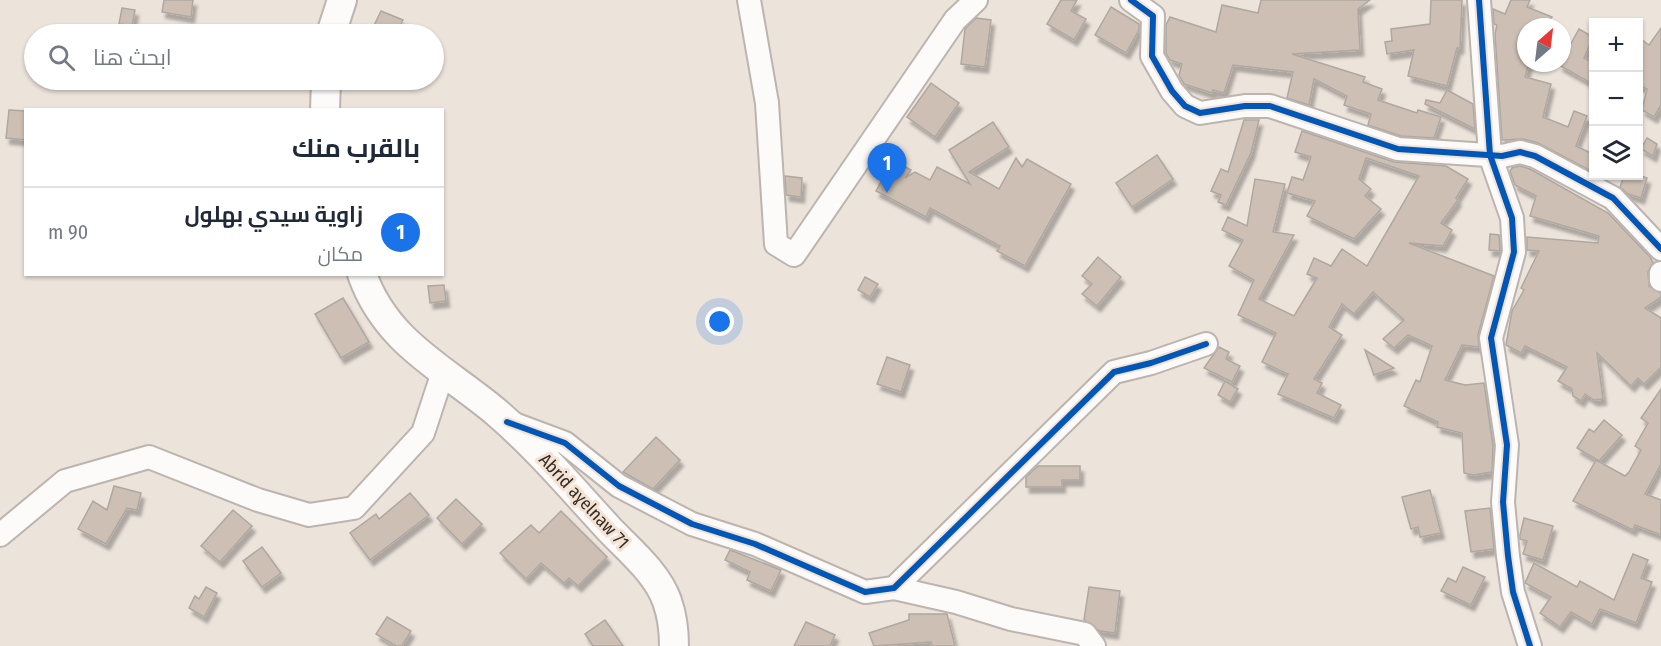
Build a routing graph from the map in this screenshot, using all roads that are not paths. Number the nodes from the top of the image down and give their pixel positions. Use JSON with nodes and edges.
{"nodes":[{"id":1,"x":342,"y":0,"type":"edge"},
{"id":2,"x":749,"y":0,"type":"edge"},
{"id":3,"x":976,"y":0,"type":"edge"},
{"id":4,"x":1131,"y":0,"type":"edge"},
{"id":5,"x":1479,"y":0,"type":"edge"},
{"id":6,"x":334,"y":24,"type":"edge"},
{"id":7,"x":326,"y":90,"type":"edge"},
{"id":8,"x":325,"y":108,"type":"edge"},
{"id":9,"x":1490,"y":155,"type":"junction"},
{"id":10,"x":1661,"y":249,"type":"edge"},
{"id":11,"x":1661,"y":273,"type":"edge"},
{"id":12,"x":363,"y":276,"type":"edge"},
{"id":13,"x":1661,"y":280,"type":"edge"},
{"id":14,"x":1206,"y":344,"type":"dead end"},
{"id":15,"x":443,"y":372,"type":"junction"},
{"id":16,"x":507,"y":422,"type":"junction"},
{"id":17,"x":0,"y":535,"type":"edge"},
{"id":18,"x":894,"y":588,"type":"junction"},
{"id":19,"x":674,"y":646,"type":"edge"},
{"id":20,"x":1094,"y":646,"type":"edge"},
{"id":21,"x":1530,"y":646,"type":"edge"}],
"edges":[{"from":1,"to":6,"type":"main road"},
{"from":2,"to":3,"type":"street"},
{"from":4,"to":9,"type":"street"},
{"from":5,"to":9,"type":"street"},
{"from":7,"to":8,"type":"main road"},
{"from":9,"to":10,"type":"street"},
{"from":9,"to":21,"type":"street"},
{"from":11,"to":13,"type":"street"},
{"from":12,"to":15,"type":"main road","name":"Abrid aɣelnaw 71"},
{"from":14,"to":18,"type":"street"},
{"from":15,"to":16,"type":"main road","name":"Abrid aɣelnaw 71"},
{"from":15,"to":17,"type":"street"},
{"from":16,"to":18,"type":"street"},
{"from":16,"to":19,"type":"main road","name":"Abrid aɣelnaw 71"},
{"from":18,"to":20,"type":"street"}]}
